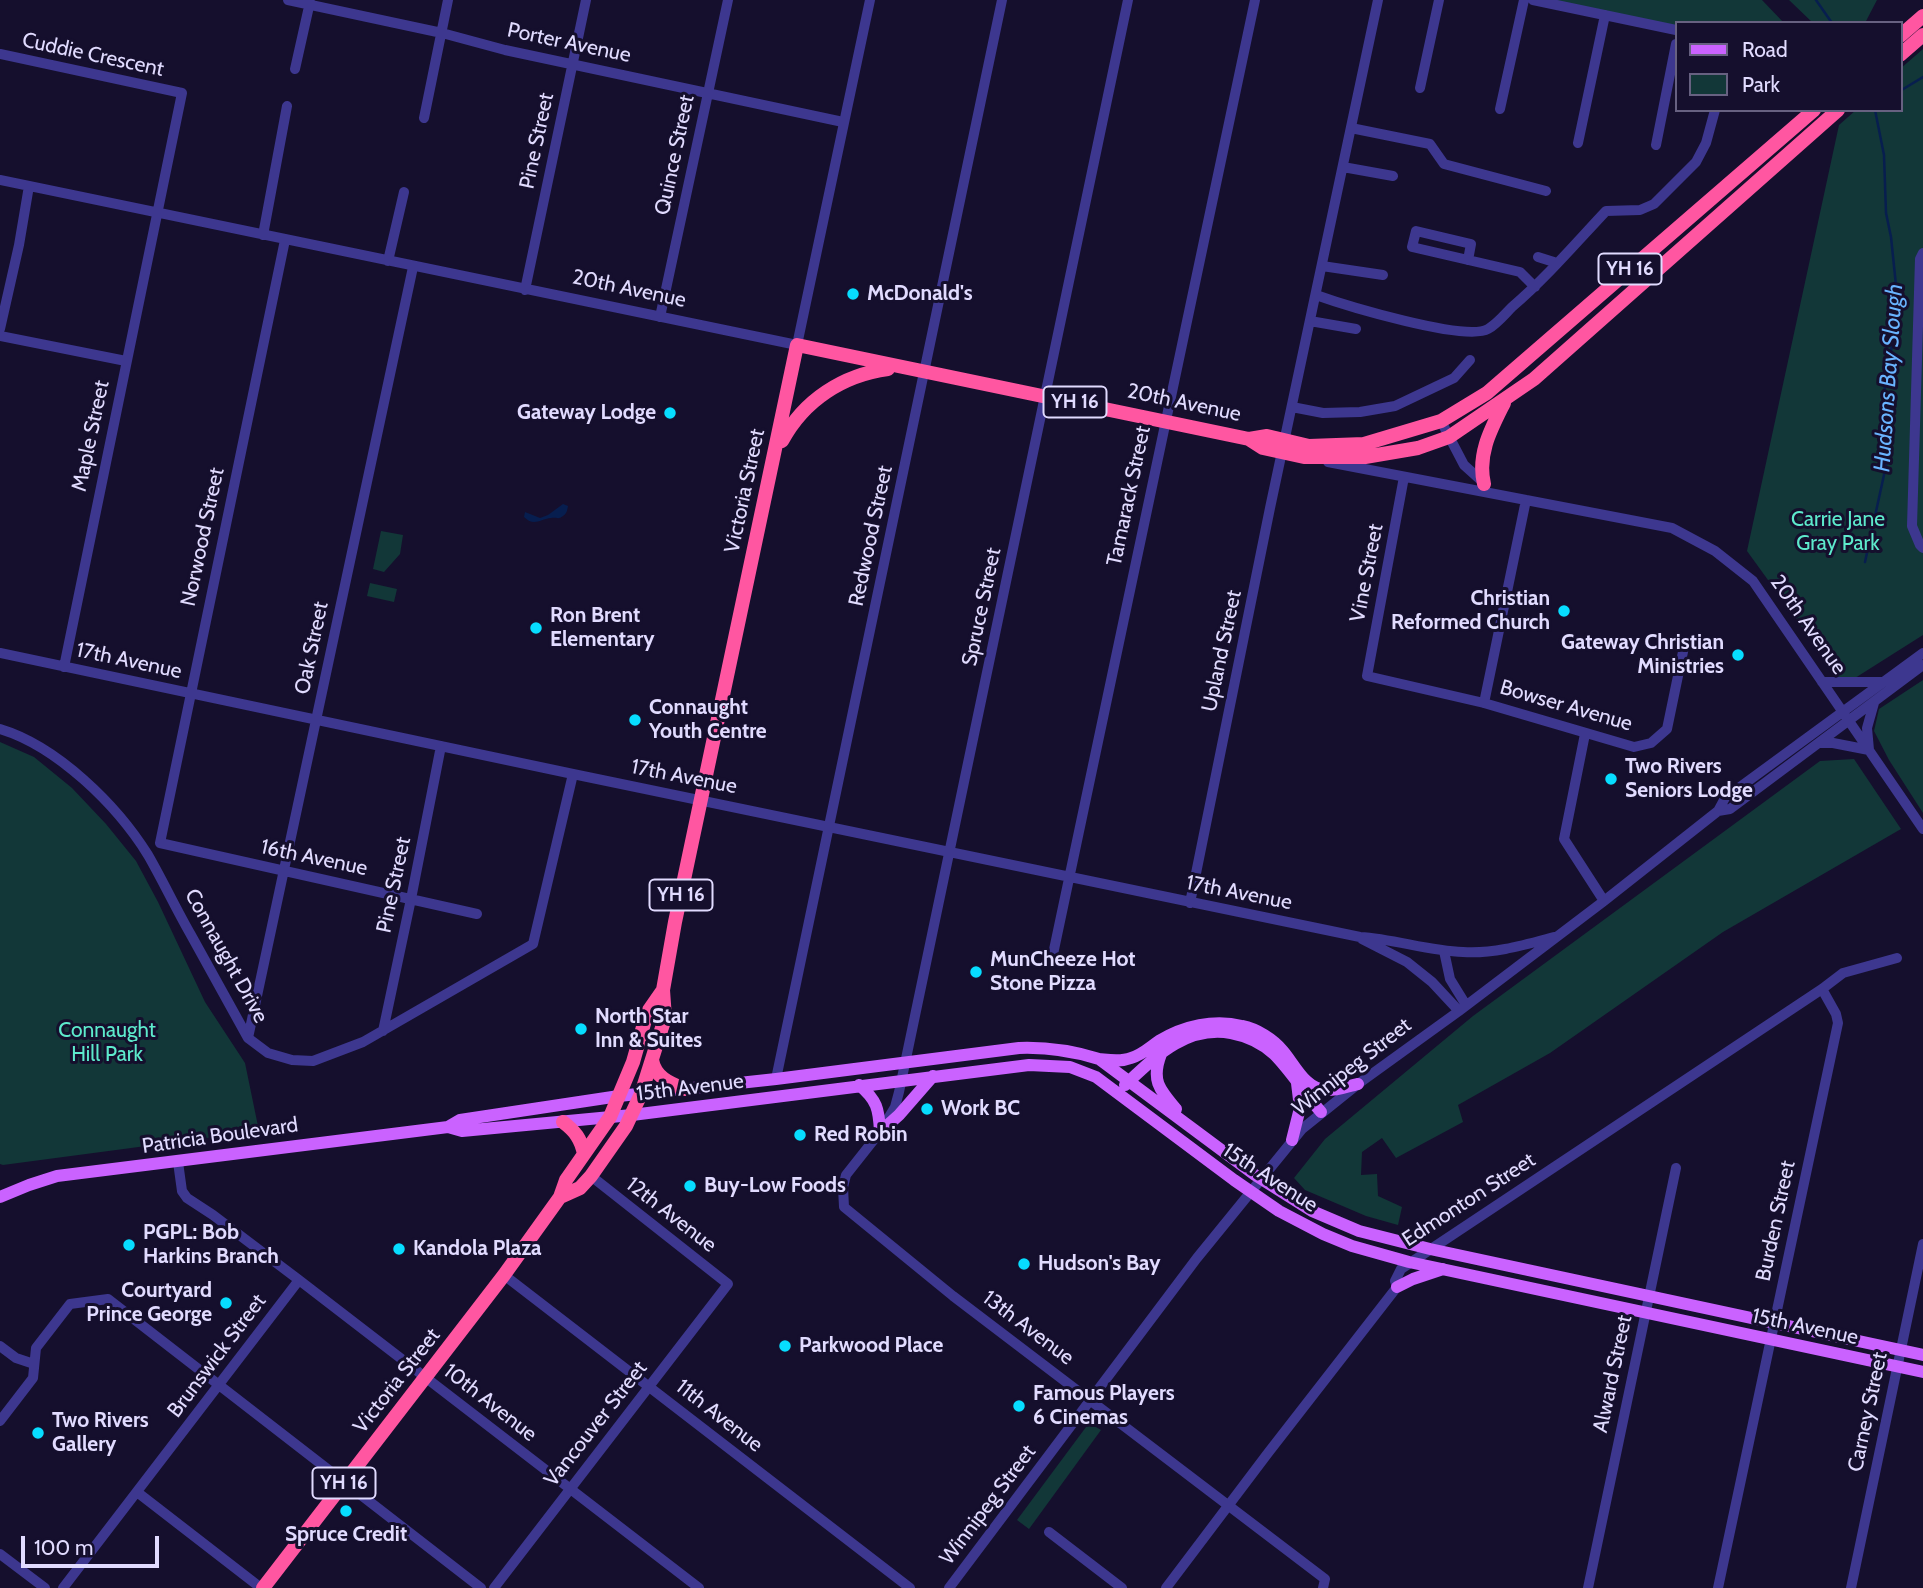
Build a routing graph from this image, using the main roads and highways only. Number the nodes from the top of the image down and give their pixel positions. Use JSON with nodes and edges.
{"nodes":[{"id":1,"x":1923,"y":16,"type":"edge"},
{"id":2,"x":1902,"y":34,"type":"edge"},
{"id":3,"x":1923,"y":35,"type":"edge"},
{"id":4,"x":1902,"y":53,"type":"edge"},
{"id":5,"x":1812,"y":112,"type":"edge"},
{"id":6,"x":1836,"y":112,"type":"edge"},
{"id":7,"x":797,"y":345,"type":"joint"},
{"id":8,"x":901,"y":367,"type":"junction"},
{"id":9,"x":1505,"y":400,"type":"junction"},
{"id":10,"x":1284,"y":446,"type":"junction"},
{"id":11,"x":774,"y":458,"type":"junction"},
{"id":12,"x":1485,"y":484,"type":"road end"},
{"id":13,"x":663,"y":990,"type":"junction"},
{"id":14,"x":1162,"y":1052,"type":"junction"},
{"id":15,"x":652,"y":1059,"type":"junction"},
{"id":16,"x":1099,"y":1059,"type":"junction"},
{"id":17,"x":933,"y":1076,"type":"junction"},
{"id":18,"x":1130,"y":1081,"type":"junction"},
{"id":19,"x":1297,"y":1083,"type":"junction"},
{"id":20,"x":1357,"y":1084,"type":"road end"},
{"id":21,"x":859,"y":1085,"type":"junction"},
{"id":22,"x":684,"y":1089,"type":"junction"},
{"id":23,"x":1118,"y":1093,"type":"junction"},
{"id":24,"x":641,"y":1094,"type":"junction"},
{"id":25,"x":619,"y":1096,"type":"junction"},
{"id":26,"x":1321,"y":1112,"type":"road end"},
{"id":27,"x":632,"y":1115,"type":"junction"},
{"id":28,"x":610,"y":1117,"type":"junction"},
{"id":29,"x":563,"y":1122,"type":"junction"},
{"id":30,"x":448,"y":1127,"type":"junction"},
{"id":31,"x":1192,"y":1128,"type":"junction"},
{"id":32,"x":1292,"y":1140,"type":"road end"},
{"id":33,"x":584,"y":1154,"type":"junction"},
{"id":34,"x":0,"y":1197,"type":"edge"},
{"id":35,"x":560,"y":1197,"type":"junction"},
{"id":36,"x":1443,"y":1269,"type":"junction"},
{"id":37,"x":1397,"y":1287,"type":"road end"},
{"id":38,"x":1923,"y":1355,"type":"edge"},
{"id":39,"x":1923,"y":1372,"type":"edge"},
{"id":40,"x":262,"y":1588,"type":"edge"}],
"edges":[{"from":1,"to":2,"type":"highway"},
{"from":3,"to":4,"type":"highway"},
{"from":5,"to":10,"type":"highway","number":"YH 16"},
{"from":6,"to":9,"type":"highway","number":"YH 16"},
{"from":7,"to":8,"type":"highway","name":"20th Avenue","number":"YH 16"},
{"from":7,"to":11,"type":"highway","name":"Victoria Street","number":"YH 16"},
{"from":8,"to":10,"type":"highway","name":"20th Avenue","number":"YH 16"},
{"from":8,"to":11,"type":"highway"},
{"from":9,"to":10,"type":"highway","name":"20th Avenue","number":"YH 16"},
{"from":9,"to":12,"type":"highway"},
{"from":11,"to":13,"type":"highway","name":"Victoria Street","number":"YH 16"},
{"from":13,"to":15,"type":"highway","name":"Victoria Street","number":"YH 16"},
{"from":13,"to":25,"type":"highway","name":"Victoria Street","number":"YH 16"},
{"from":14,"to":18,"type":"main road"},
{"from":14,"to":19,"type":"main road"},
{"from":14,"to":31,"type":"main road"},
{"from":15,"to":22,"type":"highway"},
{"from":15,"to":24,"type":"highway","name":"Victoria Street","number":"YH 16"},
{"from":16,"to":18,"type":"main road","name":"15th Avenue"},
{"from":16,"to":20,"type":"main road"},
{"from":16,"to":22,"type":"main road","name":"15th Avenue"},
{"from":17,"to":21,"type":"main road","name":"15th Avenue"},
{"from":17,"to":21,"type":"main road"},
{"from":17,"to":23,"type":"main road","name":"15th Avenue"},
{"from":18,"to":23,"type":"main road"},
{"from":18,"to":31,"type":"main road","name":"15th Avenue"},
{"from":19,"to":26,"type":"main road"},
{"from":19,"to":32,"type":"main road"},
{"from":21,"to":27,"type":"main road","name":"15th Avenue"},
{"from":22,"to":24,"type":"main road","name":"15th Avenue"},
{"from":23,"to":36,"type":"main road","name":"15th Avenue"},
{"from":24,"to":25,"type":"main road","name":"15th Avenue"},
{"from":24,"to":27,"type":"highway","name":"Victoria Street","number":"YH 16"},
{"from":25,"to":28,"type":"highway","name":"Victoria Street","number":"YH 16"},
{"from":25,"to":30,"type":"main road","name":"Patricia Boulevard"},
{"from":27,"to":28,"type":"main road","name":"15th Avenue"},
{"from":27,"to":35,"type":"highway","name":"Victoria Street","number":"YH 16"},
{"from":28,"to":29,"type":"main road","name":"Patricia Boulevard"},
{"from":28,"to":33,"type":"highway","name":"Victoria Street","number":"YH 16"},
{"from":29,"to":30,"type":"main road","name":"Patricia Boulevard"},
{"from":29,"to":33,"type":"highway"},
{"from":30,"to":34,"type":"main road","name":"Patricia Boulevard"},
{"from":31,"to":38,"type":"main road","name":"15th Avenue"},
{"from":33,"to":35,"type":"highway","name":"Victoria Street","number":"YH 16"},
{"from":35,"to":40,"type":"highway","name":"Victoria Street","number":"YH 16"},
{"from":36,"to":37,"type":"main road"},
{"from":36,"to":39,"type":"main road","name":"15th Avenue"}]}
